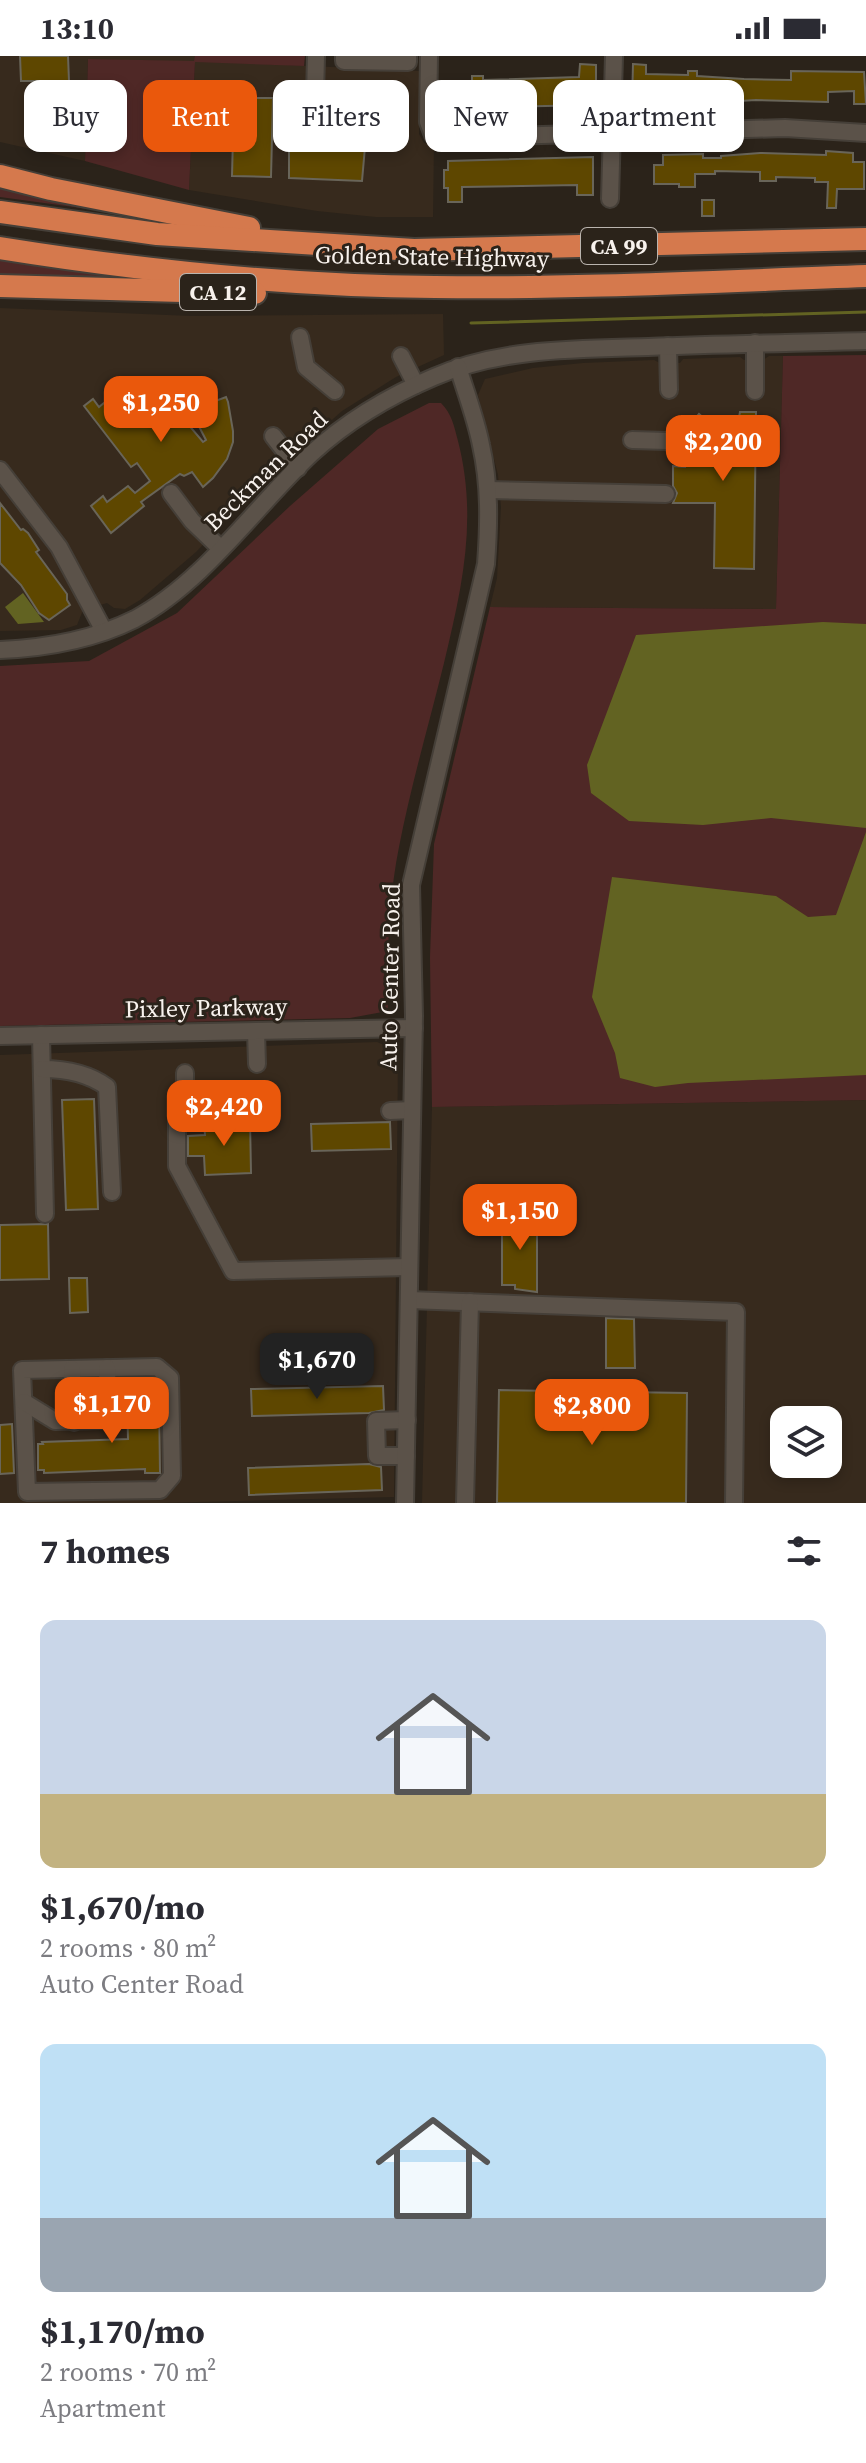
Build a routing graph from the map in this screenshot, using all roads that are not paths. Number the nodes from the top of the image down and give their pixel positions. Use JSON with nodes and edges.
{"nodes":[{"id":1,"x":316,"y":56,"type":"edge"},
{"id":2,"x":344,"y":56,"type":"edge"},
{"id":3,"x":408,"y":56,"type":"edge"},
{"id":4,"x":429,"y":56,"type":"edge"},
{"id":5,"x":614,"y":56,"type":"edge"},
{"id":6,"x":315,"y":80,"type":"edge"},
{"id":7,"x":613,"y":80,"type":"edge"},
{"id":8,"x":744,"y":129,"type":"edge"},
{"id":9,"x":866,"y":133,"type":"edge"},
{"id":10,"x":553,"y":134,"type":"edge"},
{"id":11,"x":611,"y":152,"type":"edge"},
{"id":12,"x":0,"y":176,"type":"edge"},
{"id":13,"x":610,"y":199,"type":"dead end"},
{"id":14,"x":0,"y":212,"type":"edge"},
{"id":15,"x":866,"y":239,"type":"edge"},
{"id":16,"x":373,"y":247,"type":"junction"},
{"id":17,"x":0,"y":248,"type":"edge"},
{"id":18,"x":866,"y":276,"type":"edge"},
{"id":19,"x":0,"y":286,"type":"edge"},
{"id":20,"x":436,"y":287,"type":"junction"},
{"id":21,"x":300,"y":337,"type":"dead end"},
{"id":22,"x":866,"y":341,"type":"edge"},
{"id":23,"x":755,"y":343,"type":"junction"},
{"id":24,"x":668,"y":346,"type":"junction"},
{"id":25,"x":401,"y":356,"type":"dead end"},
{"id":26,"x":458,"y":367,"type":"junction"},
{"id":27,"x":416,"y":385,"type":"junction"},
{"id":28,"x":669,"y":390,"type":"dead end"},
{"id":29,"x":335,"y":391,"type":"dead end"},
{"id":30,"x":755,"y":391,"type":"dead end"},
{"id":31,"x":273,"y":436,"type":"dead end"},
{"id":32,"x":632,"y":440,"type":"dead end"},
{"id":33,"x":667,"y":441,"type":"dead end"},
{"id":34,"x":298,"y":468,"type":"junction"},
{"id":35,"x":0,"y":470,"type":"edge"},
{"id":36,"x":488,"y":490,"type":"junction"},
{"id":37,"x":171,"y":493,"type":"dead end"},
{"id":38,"x":666,"y":494,"type":"dead end"},
{"id":39,"x":220,"y":548,"type":"junction"},
{"id":40,"x":104,"y":631,"type":"junction"},
{"id":41,"x":0,"y":650,"type":"edge"},
{"id":42,"x":414,"y":1028,"type":"junction"},
{"id":43,"x":256,"y":1031,"type":"junction"},
{"id":44,"x":41,"y":1035,"type":"junction"},
{"id":45,"x":0,"y":1036,"type":"edge"},
{"id":46,"x":257,"y":1064,"type":"dead end"},
{"id":47,"x":42,"y":1069,"type":"junction"},
{"id":48,"x":185,"y":1073,"type":"dead end"},
{"id":49,"x":412,"y":1110,"type":"junction"},
{"id":50,"x":390,"y":1111,"type":"dead end"},
{"id":51,"x":112,"y":1192,"type":"dead end"},
{"id":52,"x":45,"y":1214,"type":"dead end"},
{"id":53,"x":409,"y":1267,"type":"junction"},
{"id":54,"x":409,"y":1300,"type":"junction"},
{"id":55,"x":470,"y":1302,"type":"junction"},
{"id":56,"x":107,"y":1368,"type":"junction"},
{"id":57,"x":72,"y":1369,"type":"junction"},
{"id":58,"x":24,"y":1402,"type":"junction"},
{"id":59,"x":407,"y":1420,"type":"junction"},
{"id":60,"x":74,"y":1422,"type":"junction"},
{"id":61,"x":406,"y":1456,"type":"junction"},
{"id":62,"x":405,"y":1503,"type":"edge"},
{"id":63,"x":465,"y":1503,"type":"edge"},
{"id":64,"x":734,"y":1503,"type":"edge"}],
"edges":[{"from":1,"to":6,"type":"street"},
{"from":2,"to":3,"type":"street"},
{"from":4,"to":10,"type":"street"},
{"from":5,"to":7,"type":"street"},
{"from":8,"to":9,"type":"street"},
{"from":11,"to":13,"type":"street"},
{"from":12,"to":16,"type":"highway"},
{"from":14,"to":16,"type":"highway","name":"Golden State Highway","number":"CA 99"},
{"from":15,"to":16,"type":"highway","name":"Golden State Highway","number":"CA 99"},
{"from":17,"to":20,"type":"highway","name":"Golden State Highway","number":"CA 99"},
{"from":18,"to":20,"type":"highway","name":"Golden State Highway","number":"CA 99"},
{"from":19,"to":20,"type":"highway","number":"CA 12"},
{"from":21,"to":29,"type":"street"},
{"from":22,"to":23,"type":"street","name":"Beckman Road"},
{"from":23,"to":24,"type":"street","name":"Beckman Road"},
{"from":23,"to":30,"type":"street"},
{"from":24,"to":26,"type":"street","name":"Beckman Road"},
{"from":24,"to":28,"type":"street"},
{"from":25,"to":27,"type":"street"},
{"from":26,"to":27,"type":"street","name":"Beckman Road"},
{"from":26,"to":36,"type":"street","name":"Auto Center Road"},
{"from":27,"to":34,"type":"street","name":"Beckman Road"},
{"from":31,"to":34,"type":"street"},
{"from":32,"to":33,"type":"street"},
{"from":34,"to":39,"type":"street","name":"Beckman Road"},
{"from":35,"to":40,"type":"street"},
{"from":36,"to":38,"type":"street"},
{"from":36,"to":42,"type":"street","name":"Auto Center Road"},
{"from":37,"to":39,"type":"street"},
{"from":39,"to":40,"type":"street","name":"Beckman Road"},
{"from":40,"to":41,"type":"street","name":"Beckman Road"},
{"from":42,"to":43,"type":"street","name":"Pixley Parkway"},
{"from":42,"to":49,"type":"street","name":"Auto Center Road"},
{"from":43,"to":44,"type":"street","name":"Pixley Parkway"},
{"from":43,"to":46,"type":"street"},
{"from":44,"to":45,"type":"street","name":"Pixley Parkway"},
{"from":44,"to":47,"type":"street"},
{"from":47,"to":51,"type":"street"},
{"from":47,"to":52,"type":"street"},
{"from":48,"to":53,"type":"street"},
{"from":49,"to":50,"type":"street"},
{"from":49,"to":53,"type":"street","name":"Auto Center Road"},
{"from":53,"to":54,"type":"street","name":"Auto Center Road"},
{"from":54,"to":55,"type":"street"},
{"from":54,"to":59,"type":"street","name":"Auto Center Road"},
{"from":55,"to":63,"type":"street"},
{"from":55,"to":64,"type":"street"},
{"from":56,"to":57,"type":"street"},
{"from":56,"to":58,"type":"street"},
{"from":56,"to":60,"type":"street"},
{"from":57,"to":58,"type":"street"},
{"from":57,"to":60,"type":"street"},
{"from":58,"to":60,"type":"street"},
{"from":59,"to":61,"type":"street","name":"Auto Center Road"},
{"from":59,"to":61,"type":"street"},
{"from":61,"to":62,"type":"street","name":"Auto Center Road"}]}
